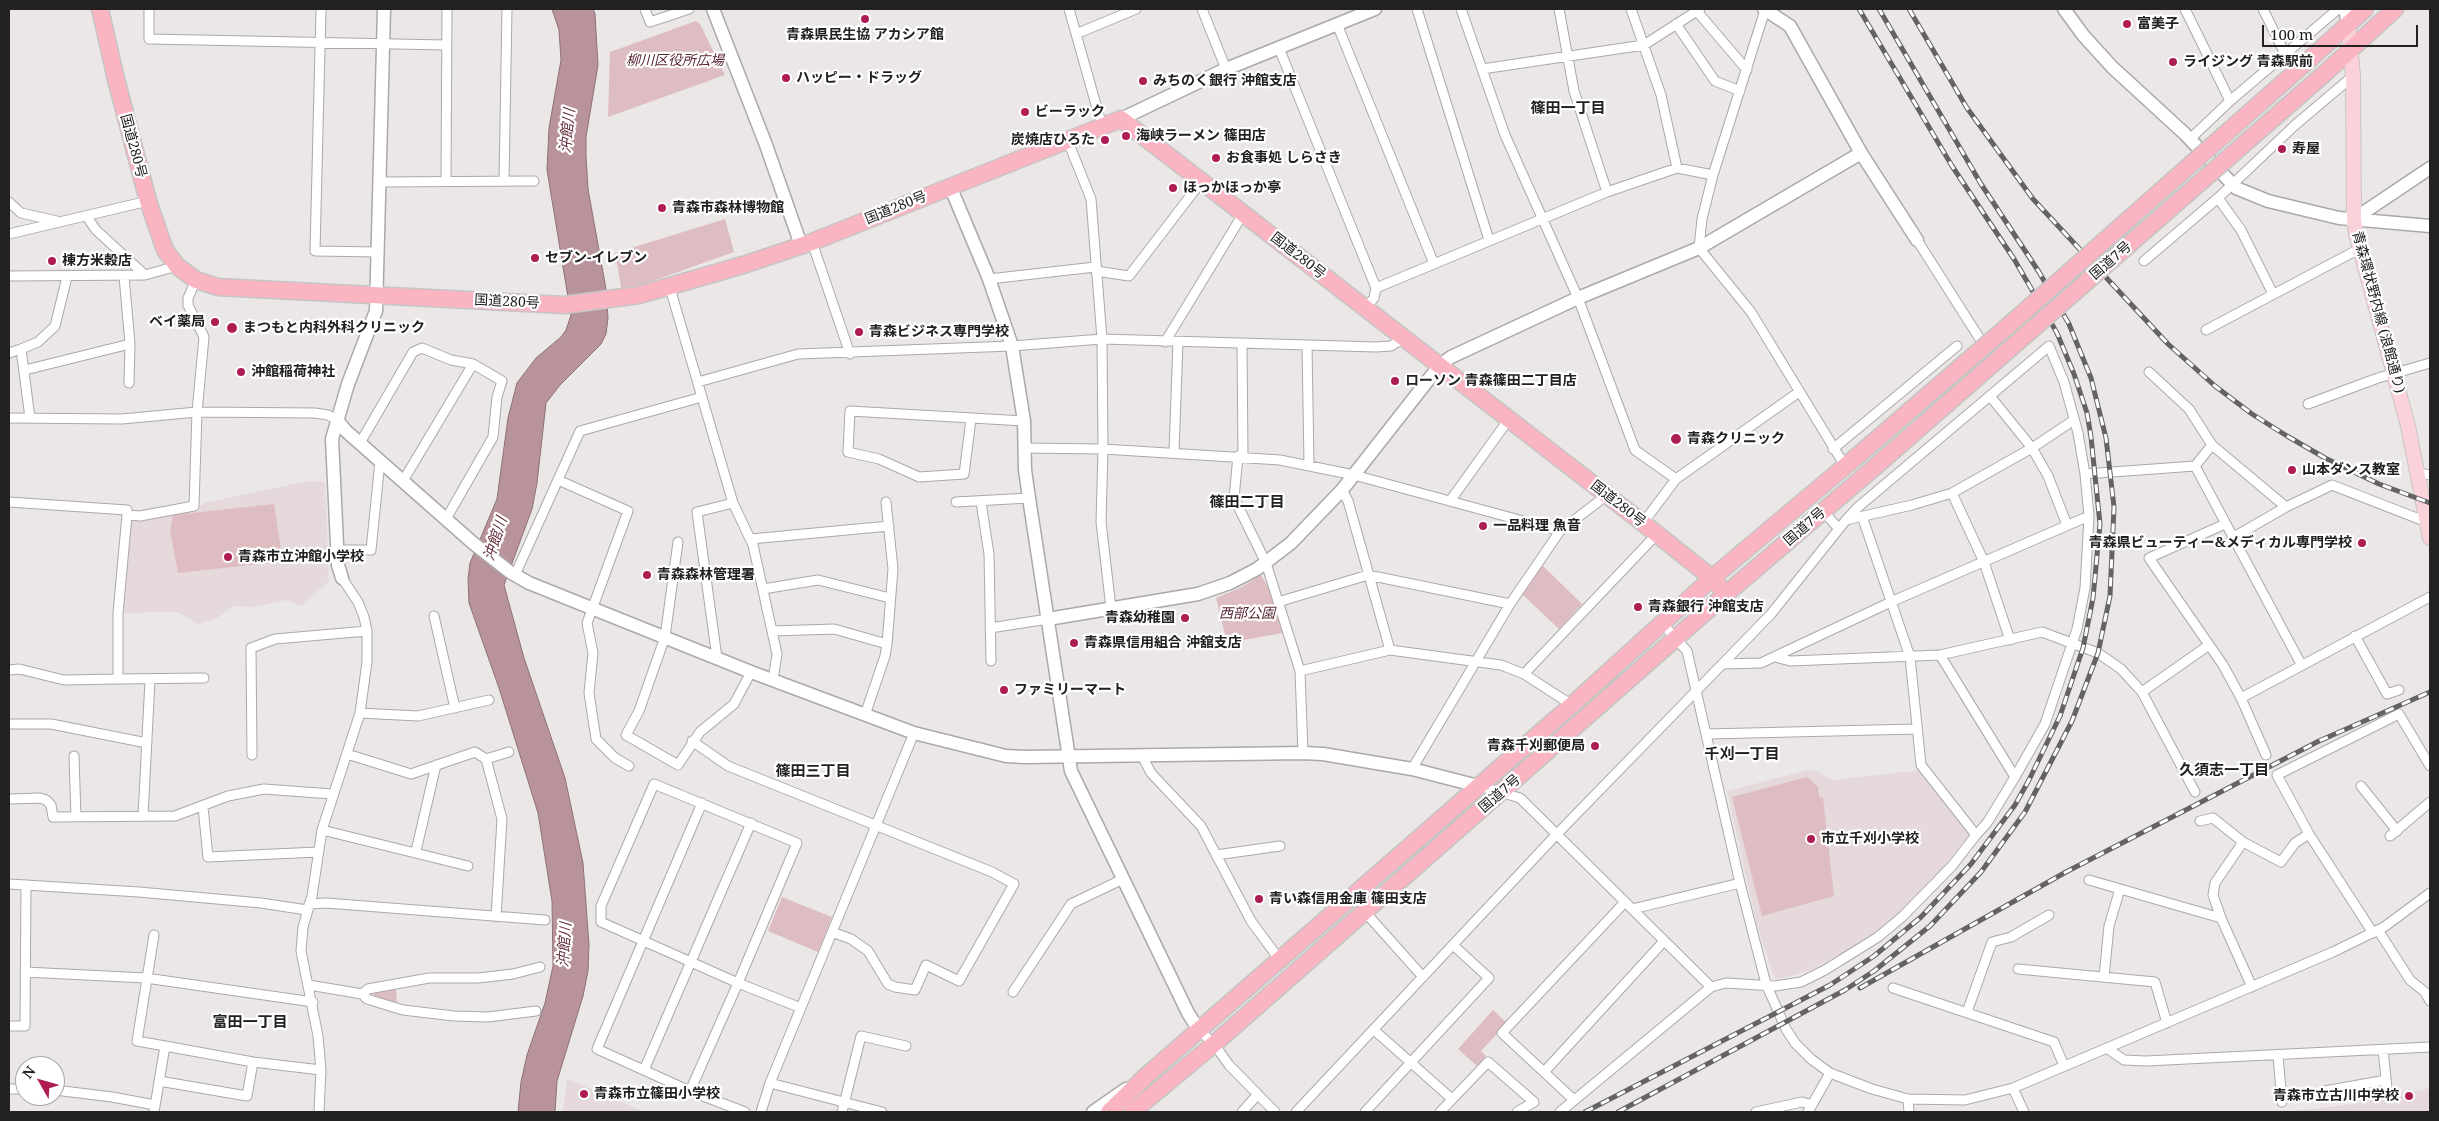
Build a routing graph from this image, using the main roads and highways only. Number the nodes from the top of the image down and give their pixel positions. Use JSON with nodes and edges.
{"nodes":[{"id":1,"x":100,"y":9,"type":"edge"},
{"id":2,"x":2365,"y":9,"type":"edge"},
{"id":3,"x":2395,"y":9,"type":"edge"},
{"id":4,"x":2347,"y":16,"type":"edge"},
{"id":5,"x":2351,"y":49,"type":"junction"},
{"id":6,"x":2425,"y":474,"type":"edge"},
{"id":7,"x":2430,"y":538,"type":"edge"},
{"id":8,"x":1712,"y":578,"type":"junction"},
{"id":9,"x":1726,"y":594,"type":"junction"},
{"id":10,"x":1109,"y":1112,"type":"edge"},
{"id":11,"x":1132,"y":1112,"type":"edge"}],
"edges":[{"from":1,"to":8,"type":"highway","name":"国道280号"},
{"from":2,"to":4,"type":"highway","name":"国道7号"},
{"from":3,"to":5,"type":"highway","name":"国道7号"},
{"from":4,"to":5,"type":"main road","name":"青森環状野内線 (浪館通り)"},
{"from":4,"to":8,"type":"highway","name":"国道7号","bridge":true},
{"from":5,"to":6,"type":"main road","name":"青森環状野内線 (浪館通り)"},
{"from":5,"to":9,"type":"highway","name":"国道7号","bridge":true},
{"from":6,"to":7,"type":"main road","name":"青森環状野内線 (浪館通り)"},
{"from":8,"to":9,"type":"highway","name":"国道280号"},
{"from":8,"to":10,"type":"highway","name":"国道7号"},
{"from":9,"to":11,"type":"highway","name":"国道7号"}]}
